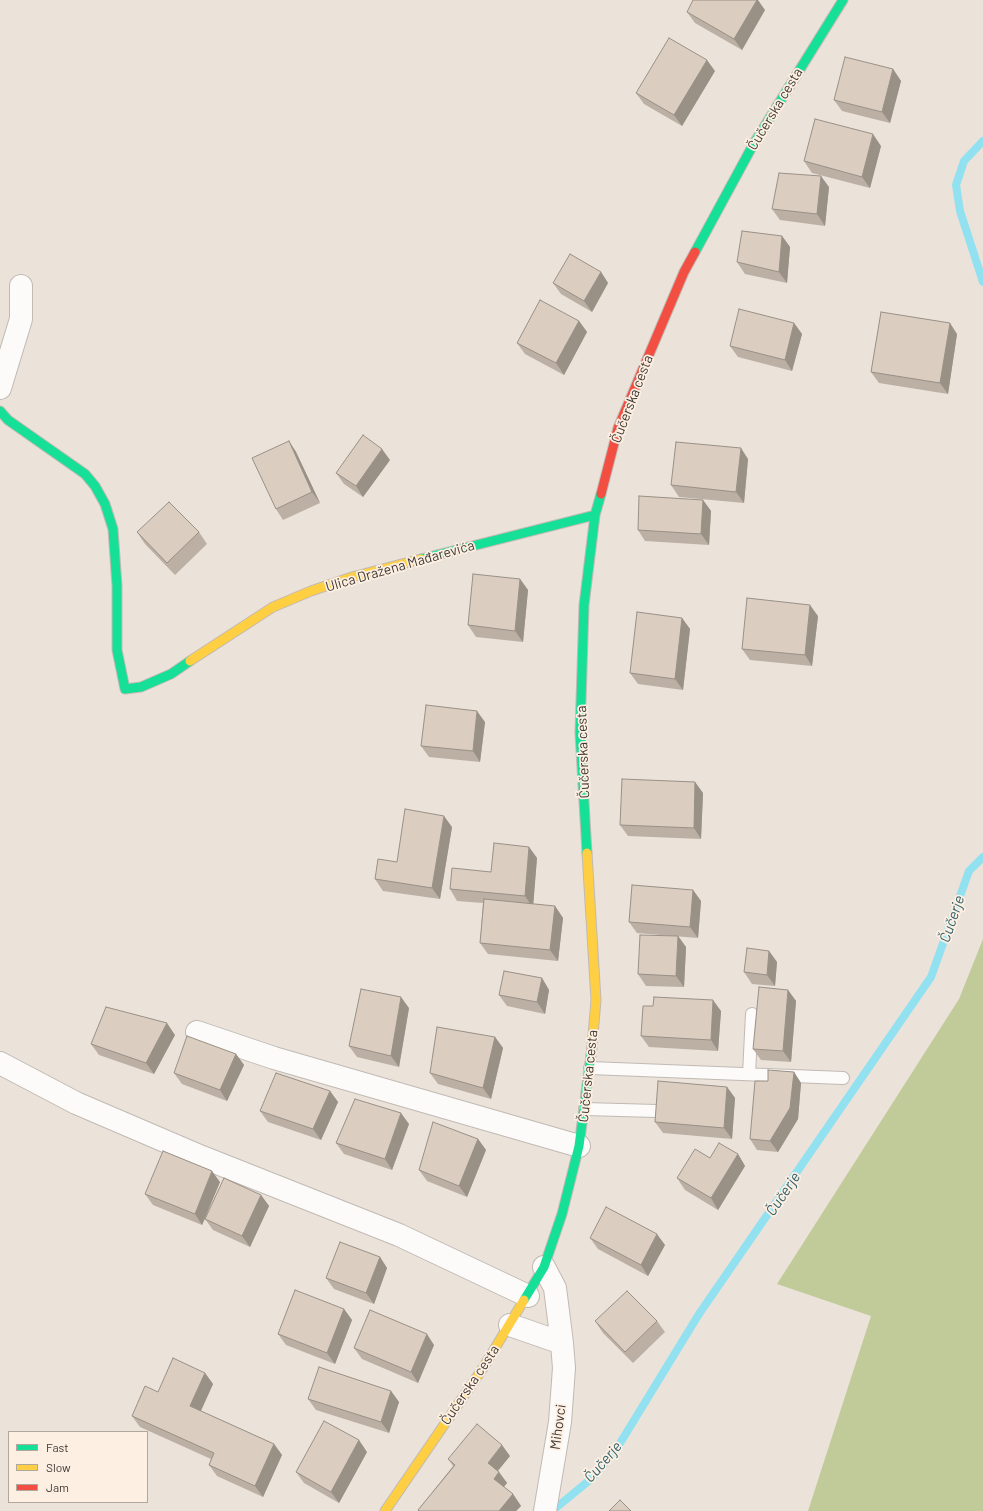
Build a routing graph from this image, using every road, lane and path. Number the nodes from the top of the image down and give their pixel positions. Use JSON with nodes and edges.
{"nodes":[{"id":1,"x":842,"y":0,"type":"edge"},
{"id":2,"x":21,"y":286,"type":"dead end"},
{"id":3,"x":0,"y":388,"type":"edge"},
{"id":4,"x":0,"y":411,"type":"edge"},
{"id":5,"x":595,"y":515,"type":"junction"},
{"id":6,"x":752,"y":1014,"type":"dead end"},
{"id":7,"x":197,"y":1032,"type":"dead end"},
{"id":8,"x":0,"y":1063,"type":"edge"},
{"id":9,"x":590,"y":1068,"type":"junction"},
{"id":10,"x":749,"y":1074,"type":"junction"},
{"id":11,"x":843,"y":1078,"type":"dead end"},
{"id":12,"x":585,"y":1109,"type":"junction"},
{"id":13,"x":656,"y":1111,"type":"edge"},
{"id":14,"x":579,"y":1146,"type":"junction"},
{"id":15,"x":544,"y":1267,"type":"junction"},
{"id":16,"x":528,"y":1296,"type":"junction"},
{"id":17,"x":510,"y":1325,"type":"junction"},
{"id":18,"x":562,"y":1343,"type":"junction"},
{"id":19,"x":385,"y":1511,"type":"edge"},
{"id":20,"x":545,"y":1511,"type":"edge"}],
"edges":[{"from":1,"to":5,"type":"street","name":"Čučerska cesta"},
{"from":2,"to":3,"type":"street"},
{"from":4,"to":5,"type":"street","name":"Ulica Dražena Mađarevića"},
{"from":5,"to":9,"type":"street","name":"Čučerska cesta"},
{"from":6,"to":10,"type":"lane"},
{"from":7,"to":14,"type":"street"},
{"from":8,"to":16,"type":"street"},
{"from":9,"to":10,"type":"lane"},
{"from":9,"to":12,"type":"street","name":"Čučerska cesta"},
{"from":10,"to":11,"type":"lane"},
{"from":12,"to":13,"type":"lane"},
{"from":12,"to":14,"type":"street","name":"Čučerska cesta"},
{"from":14,"to":15,"type":"street","name":"Čučerska cesta"},
{"from":15,"to":16,"type":"street","name":"Čučerska cesta"},
{"from":15,"to":18,"type":"street","name":"Mihovci"},
{"from":16,"to":17,"type":"street","name":"Čučerska cesta"},
{"from":17,"to":18,"type":"street"},
{"from":17,"to":19,"type":"street","name":"Čučerska cesta"},
{"from":18,"to":20,"type":"street","name":"Mihovci"}]}
